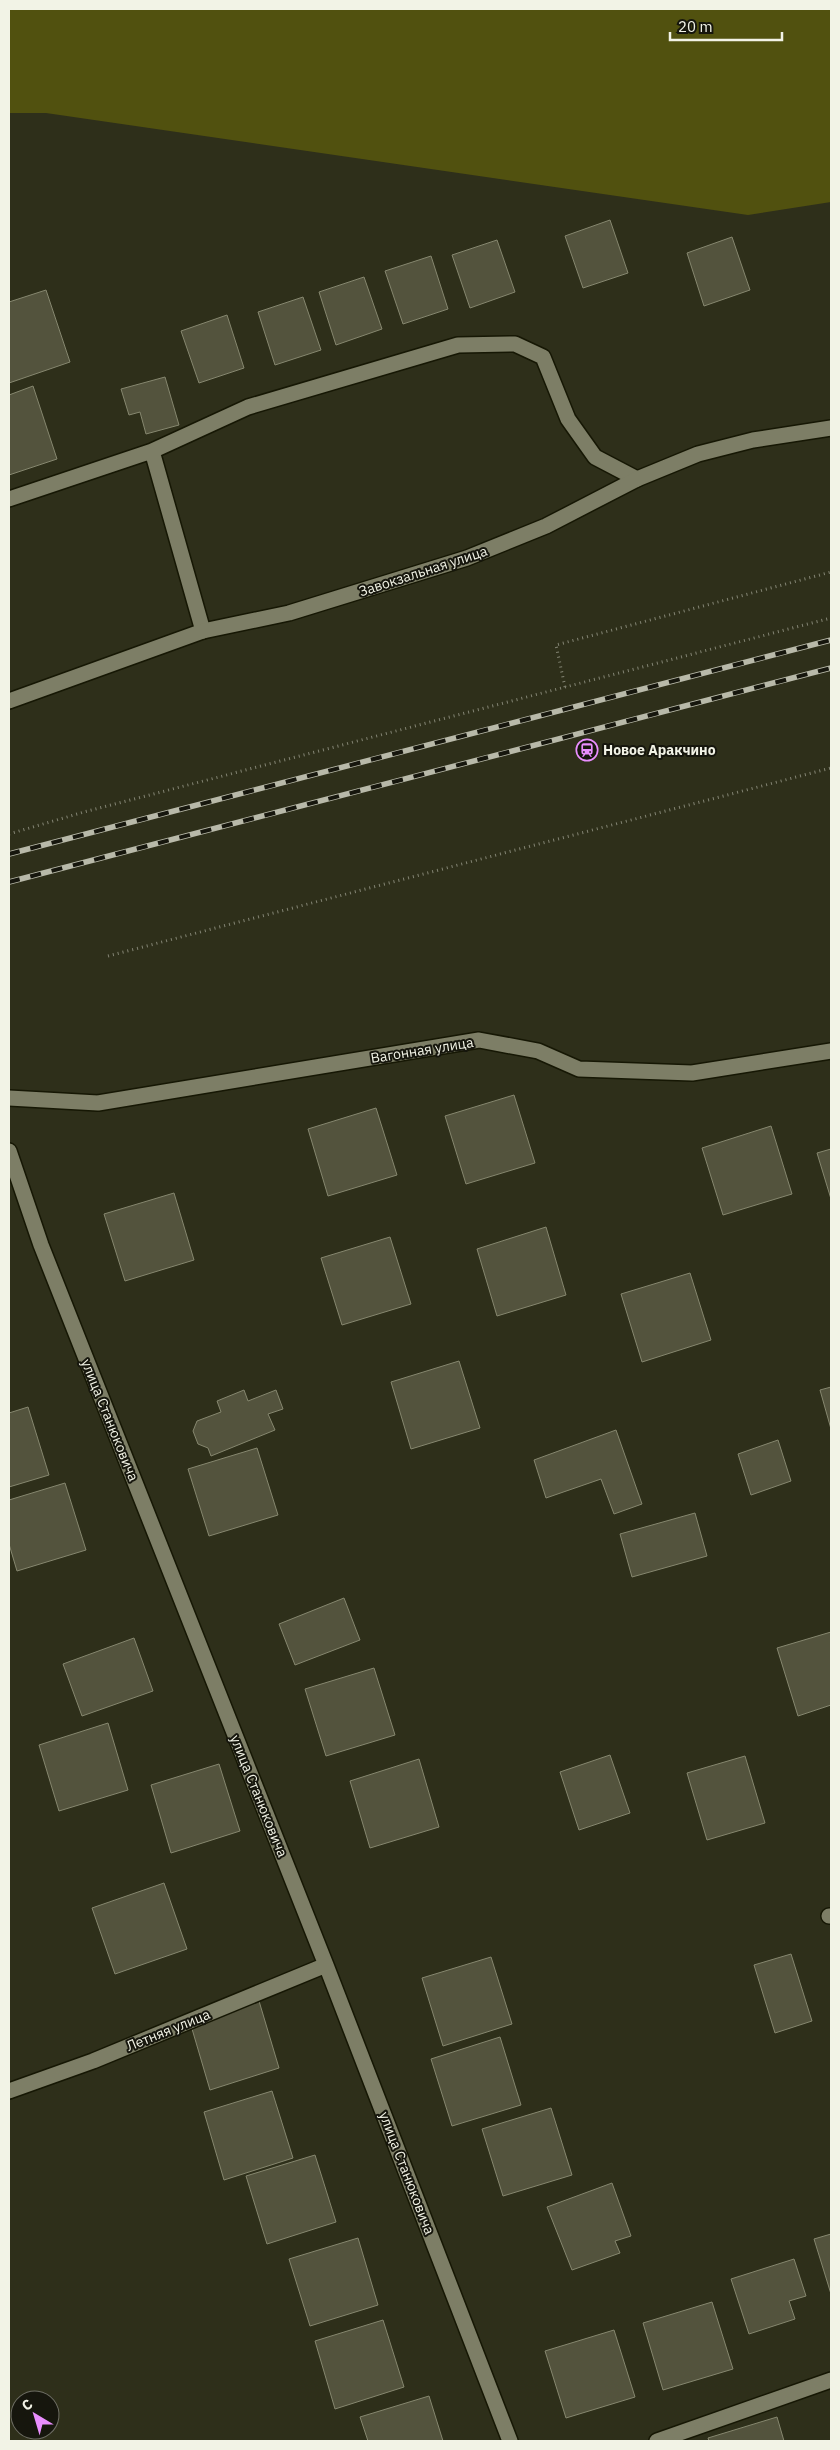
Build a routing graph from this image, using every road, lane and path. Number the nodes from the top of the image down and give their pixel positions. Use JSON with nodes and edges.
{"nodes":[{"id":1,"x":831,"y":428,"type":"edge"},
{"id":2,"x":152,"y":451,"type":"junction"},
{"id":3,"x":637,"y":479,"type":"junction"},
{"id":4,"x":9,"y":499,"type":"edge"},
{"id":5,"x":831,"y":572,"type":"edge"},
{"id":6,"x":831,"y":618,"type":"edge"},
{"id":7,"x":203,"y":631,"type":"junction"},
{"id":8,"x":565,"y":687,"type":"junction"},
{"id":9,"x":9,"y":701,"type":"edge"},
{"id":10,"x":831,"y":768,"type":"edge"},
{"id":11,"x":9,"y":834,"type":"edge"},
{"id":12,"x":108,"y":956,"type":"dead end"},
{"id":13,"x":831,"y":1051,"type":"edge"},
{"id":14,"x":9,"y":1098,"type":"edge"},
{"id":15,"x":9,"y":1151,"type":"edge"},
{"id":16,"x":326,"y":1965,"type":"junction"},
{"id":17,"x":9,"y":2091,"type":"edge"},
{"id":18,"x":831,"y":2380,"type":"edge"},
{"id":19,"x":510,"y":2441,"type":"edge"},
{"id":20,"x":657,"y":2441,"type":"edge"}],
"edges":[{"from":1,"to":3,"type":"street","name":"Завокзальная улица"},
{"from":2,"to":3,"type":"street"},
{"from":2,"to":4,"type":"street"},
{"from":2,"to":7,"type":"street"},
{"from":3,"to":7,"type":"street","name":"Завокзальная улица"},
{"from":5,"to":8,"type":"path"},
{"from":6,"to":8,"type":"path"},
{"from":7,"to":9,"type":"street","name":"Завокзальная улица"},
{"from":8,"to":11,"type":"path"},
{"from":10,"to":12,"type":"path"},
{"from":13,"to":14,"type":"street","name":"Вагонная улица"},
{"from":15,"to":16,"type":"street","name":"улица Станюковича"},
{"from":16,"to":17,"type":"street","name":"Летняя улица"},
{"from":16,"to":19,"type":"street","name":"улица Станюковича"},
{"from":18,"to":20,"type":"street"}]}
